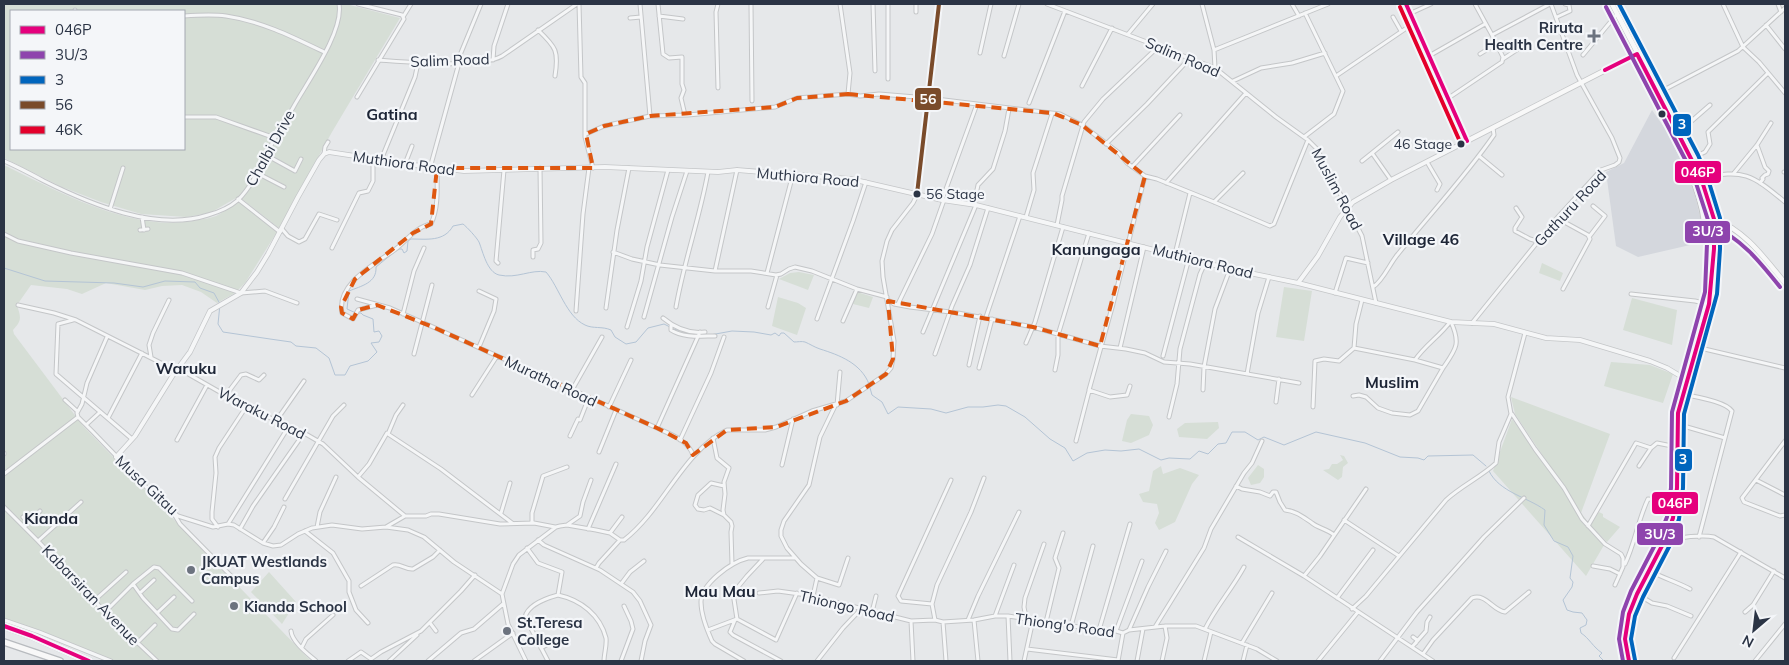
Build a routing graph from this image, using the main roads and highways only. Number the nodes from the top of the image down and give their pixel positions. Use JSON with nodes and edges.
{"nodes":[{"id":1,"x":1406,"y":4,"type":"edge"},
{"id":2,"x":1612,"y":4,"type":"edge"},
{"id":3,"x":1637,"y":54,"type":"junction"},
{"id":4,"x":1714,"y":219,"type":"junction"},
{"id":5,"x":1785,"y":283,"type":"edge"},
{"id":6,"x":4,"y":626,"type":"edge"},
{"id":7,"x":4,"y":642,"type":"edge"},
{"id":8,"x":60,"y":661,"type":"edge"},
{"id":9,"x":89,"y":661,"type":"edge"},
{"id":10,"x":1629,"y":661,"type":"edge"}],
"edges":[{"from":1,"to":3,"type":"main road"},
{"from":2,"to":3,"type":"main road"},
{"from":3,"to":4,"type":"main road"},
{"from":4,"to":5,"type":"main road"},
{"from":4,"to":10,"type":"main road"},
{"from":6,"to":9,"type":"highway"},
{"from":7,"to":8,"type":"highway"}]}
